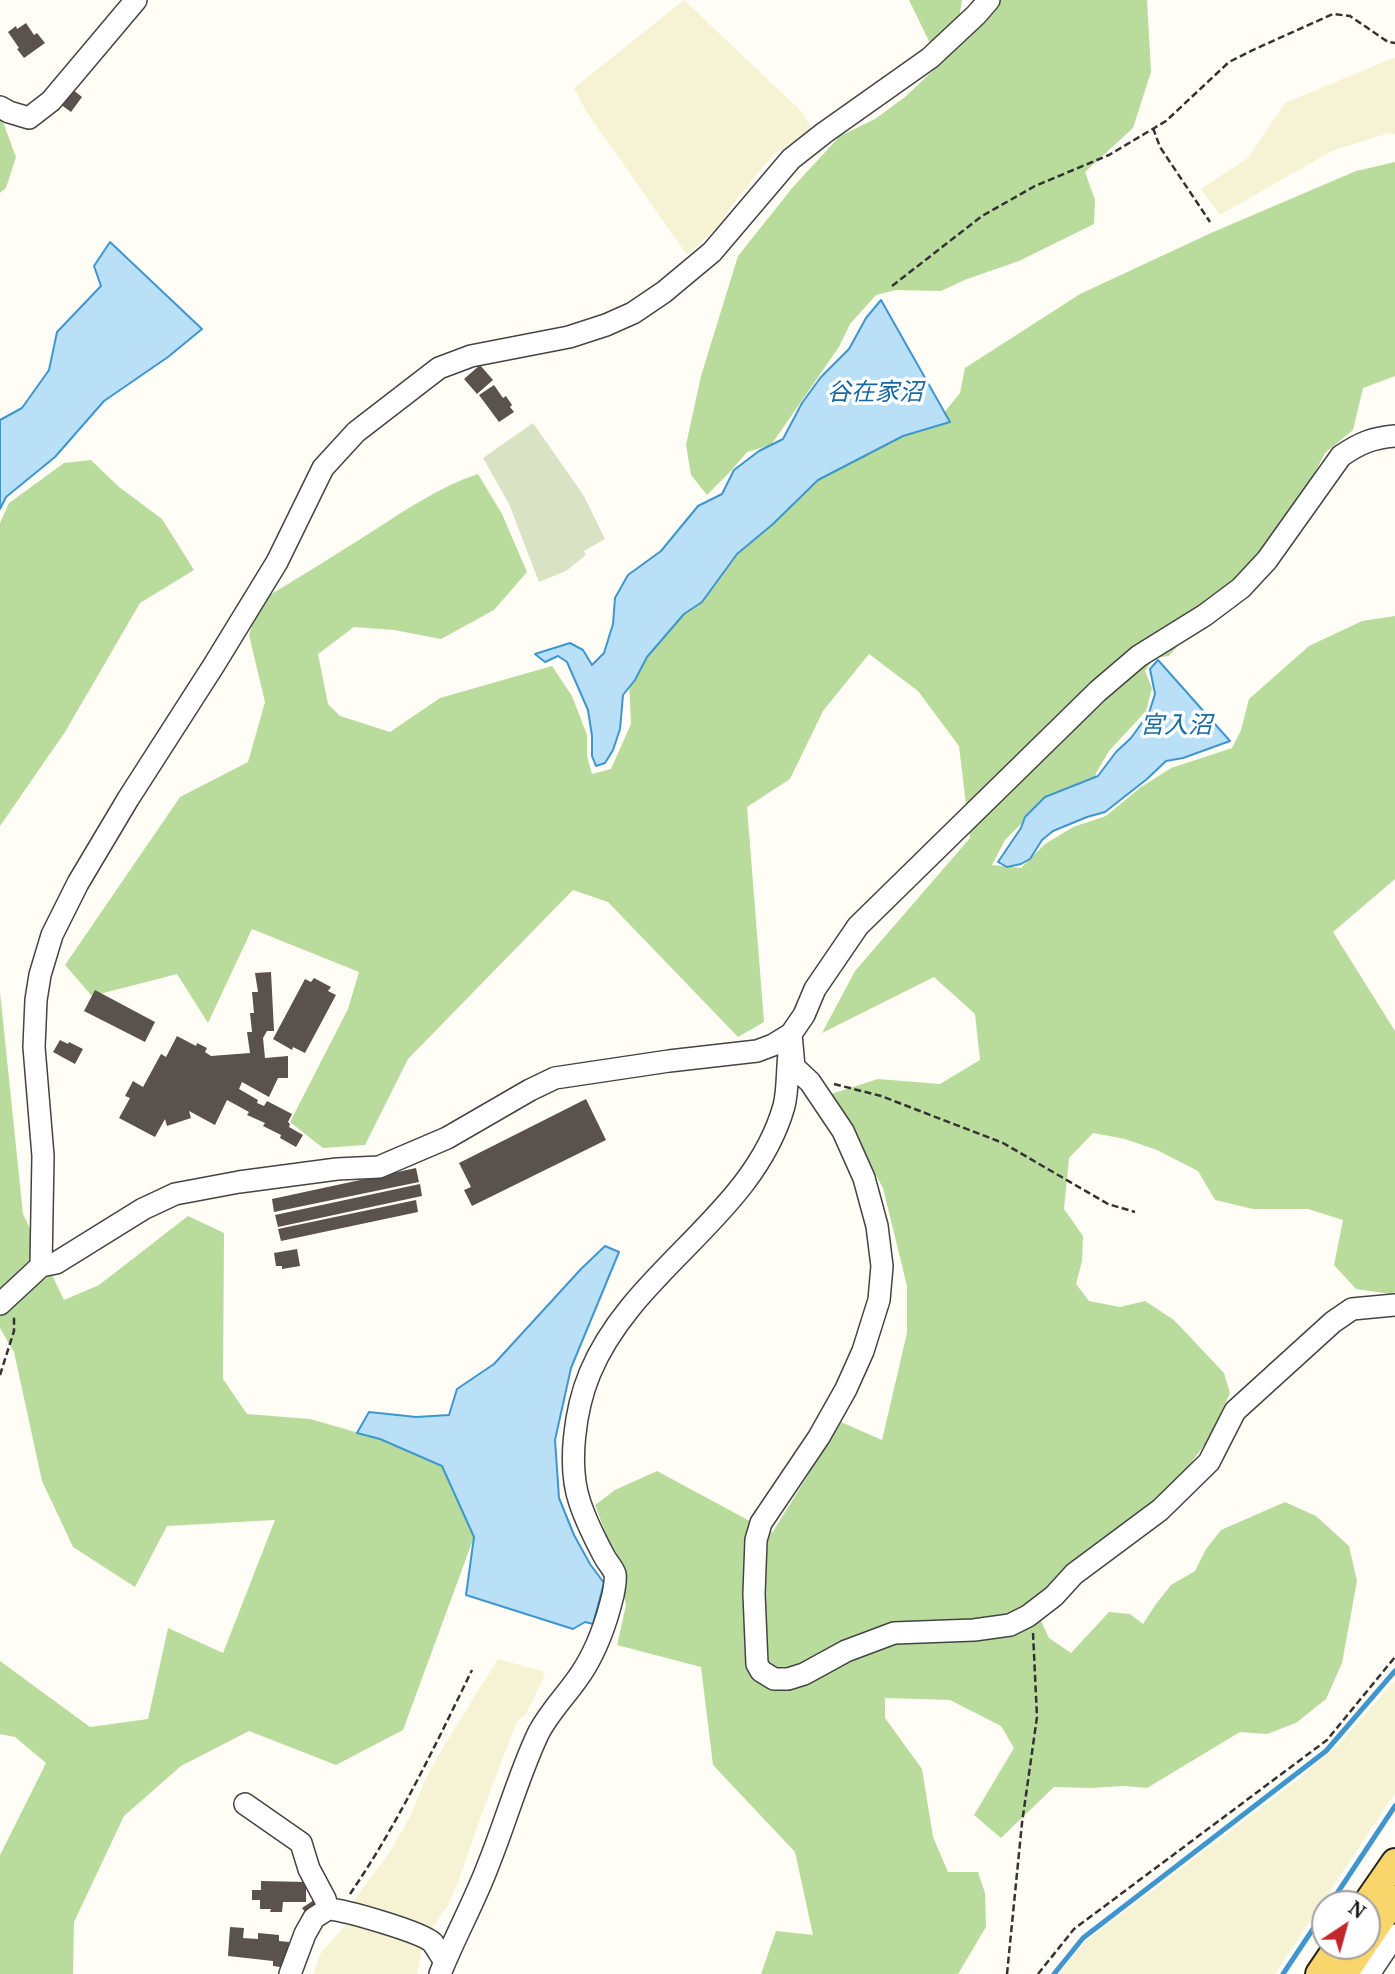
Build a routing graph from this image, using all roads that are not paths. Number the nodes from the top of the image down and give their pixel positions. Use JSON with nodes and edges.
{"nodes":[{"id":1,"x":136,"y":0,"type":"edge"},
{"id":2,"x":989,"y":0,"type":"edge"},
{"id":3,"x":0,"y":107,"type":"edge"},
{"id":4,"x":1395,"y":436,"type":"edge"},
{"id":5,"x":791,"y":1034,"type":"junction"},
{"id":6,"x":41,"y":1266,"type":"junction"},
{"id":7,"x":6,"y":1298,"type":"edge"},
{"id":8,"x":1395,"y":1305,"type":"edge"},
{"id":9,"x":245,"y":1804,"type":"dead end"},
{"id":10,"x":1395,"y":1862,"type":"edge"},
{"id":11,"x":1376,"y":1890,"type":"edge"},
{"id":12,"x":1395,"y":1899,"type":"edge"},
{"id":13,"x":334,"y":1909,"type":"junction"},
{"id":14,"x":1381,"y":1920,"type":"edge"},
{"id":15,"x":1395,"y":1935,"type":"edge"},
{"id":16,"x":442,"y":1968,"type":"edge"},
{"id":17,"x":290,"y":1974,"type":"edge"},
{"id":18,"x":1369,"y":1974,"type":"edge"}],
"edges":[{"from":1,"to":3,"type":"street"},
{"from":2,"to":6,"type":"street"},
{"from":4,"to":5,"type":"street"},
{"from":5,"to":6,"type":"street"},
{"from":5,"to":8,"type":"street"},
{"from":5,"to":16,"type":"street"},
{"from":6,"to":7,"type":"street"},
{"from":9,"to":13,"type":"street"},
{"from":10,"to":11,"type":"main road"},
{"from":12,"to":14,"type":"main road"},
{"from":13,"to":16,"type":"street"},
{"from":13,"to":17,"type":"street"},
{"from":15,"to":18,"type":"street"}]}
